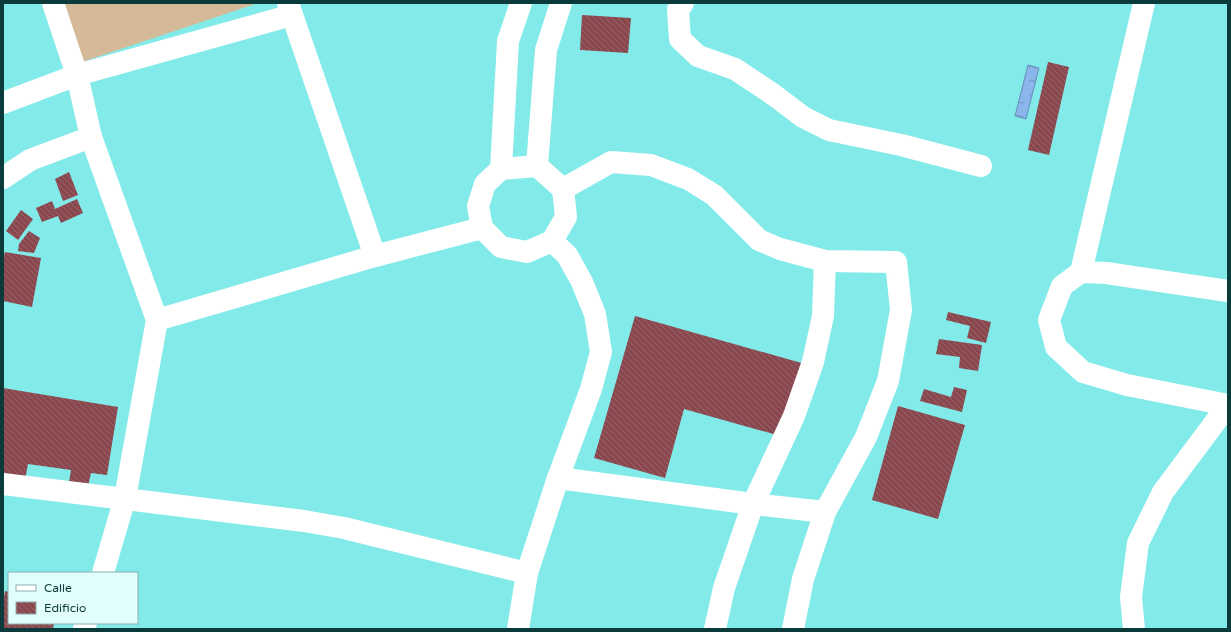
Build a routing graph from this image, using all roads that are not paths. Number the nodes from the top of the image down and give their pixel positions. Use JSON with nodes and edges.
{"nodes":[{"id":1,"x":53,"y":3,"type":"edge"},
{"id":2,"x":521,"y":3,"type":"edge"},
{"id":3,"x":561,"y":3,"type":"edge"},
{"id":4,"x":683,"y":3,"type":"edge"},
{"id":5,"x":1144,"y":3,"type":"edge"},
{"id":6,"x":290,"y":9,"type":"edge"},
{"id":7,"x":77,"y":75,"type":"junction"},
{"id":8,"x":3,"y":104,"type":"edge"},
{"id":9,"x":90,"y":137,"type":"junction"},
{"id":10,"x":537,"y":166,"type":"junction"},
{"id":11,"x":981,"y":166,"type":"dead end"},
{"id":12,"x":501,"y":169,"type":"junction"},
{"id":13,"x":3,"y":178,"type":"edge"},
{"id":14,"x":563,"y":189,"type":"junction"},
{"id":15,"x":482,"y":228,"type":"junction"},
{"id":16,"x":552,"y":241,"type":"junction"},
{"id":17,"x":375,"y":256,"type":"junction"},
{"id":18,"x":825,"y":261,"type":"junction"},
{"id":19,"x":1081,"y":272,"type":"junction"},
{"id":20,"x":1228,"y":291,"type":"edge"},
{"id":21,"x":157,"y":320,"type":"junction"},
{"id":22,"x":1228,"y":405,"type":"edge"},
{"id":23,"x":558,"y":478,"type":"junction"},
{"id":24,"x":3,"y":484,"type":"edge"},
{"id":25,"x":125,"y":498,"type":"junction"},
{"id":26,"x":753,"y":504,"type":"junction"},
{"id":27,"x":825,"y":512,"type":"junction"},
{"id":28,"x":103,"y":572,"type":"edge"},
{"id":29,"x":527,"y":574,"type":"junction"},
{"id":30,"x":518,"y":629,"type":"edge"},
{"id":31,"x":715,"y":629,"type":"edge"},
{"id":32,"x":792,"y":629,"type":"edge"},
{"id":33,"x":1134,"y":629,"type":"edge"}],
"edges":[{"from":1,"to":7,"type":"street"},
{"from":2,"to":12,"type":"street"},
{"from":3,"to":10,"type":"street"},
{"from":4,"to":11,"type":"street"},
{"from":5,"to":19,"type":"street"},
{"from":6,"to":7,"type":"street"},
{"from":6,"to":17,"type":"street"},
{"from":7,"to":8,"type":"street"},
{"from":7,"to":9,"type":"street"},
{"from":9,"to":13,"type":"street"},
{"from":9,"to":21,"type":"street"},
{"from":10,"to":12,"type":"street"},
{"from":10,"to":14,"type":"street"},
{"from":12,"to":15,"type":"street"},
{"from":14,"to":16,"type":"street"},
{"from":14,"to":18,"type":"street"},
{"from":15,"to":16,"type":"street"},
{"from":15,"to":17,"type":"street"},
{"from":16,"to":23,"type":"street"},
{"from":17,"to":21,"type":"street"},
{"from":18,"to":26,"type":"street"},
{"from":18,"to":27,"type":"street"},
{"from":19,"to":20,"type":"street"},
{"from":19,"to":22,"type":"street"},
{"from":21,"to":25,"type":"street"},
{"from":22,"to":33,"type":"street"},
{"from":23,"to":26,"type":"street"},
{"from":23,"to":29,"type":"street"},
{"from":24,"to":25,"type":"street"},
{"from":25,"to":28,"type":"street"},
{"from":25,"to":29,"type":"street"},
{"from":26,"to":27,"type":"street"},
{"from":26,"to":31,"type":"street"},
{"from":27,"to":32,"type":"street"},
{"from":29,"to":30,"type":"street"}]}
